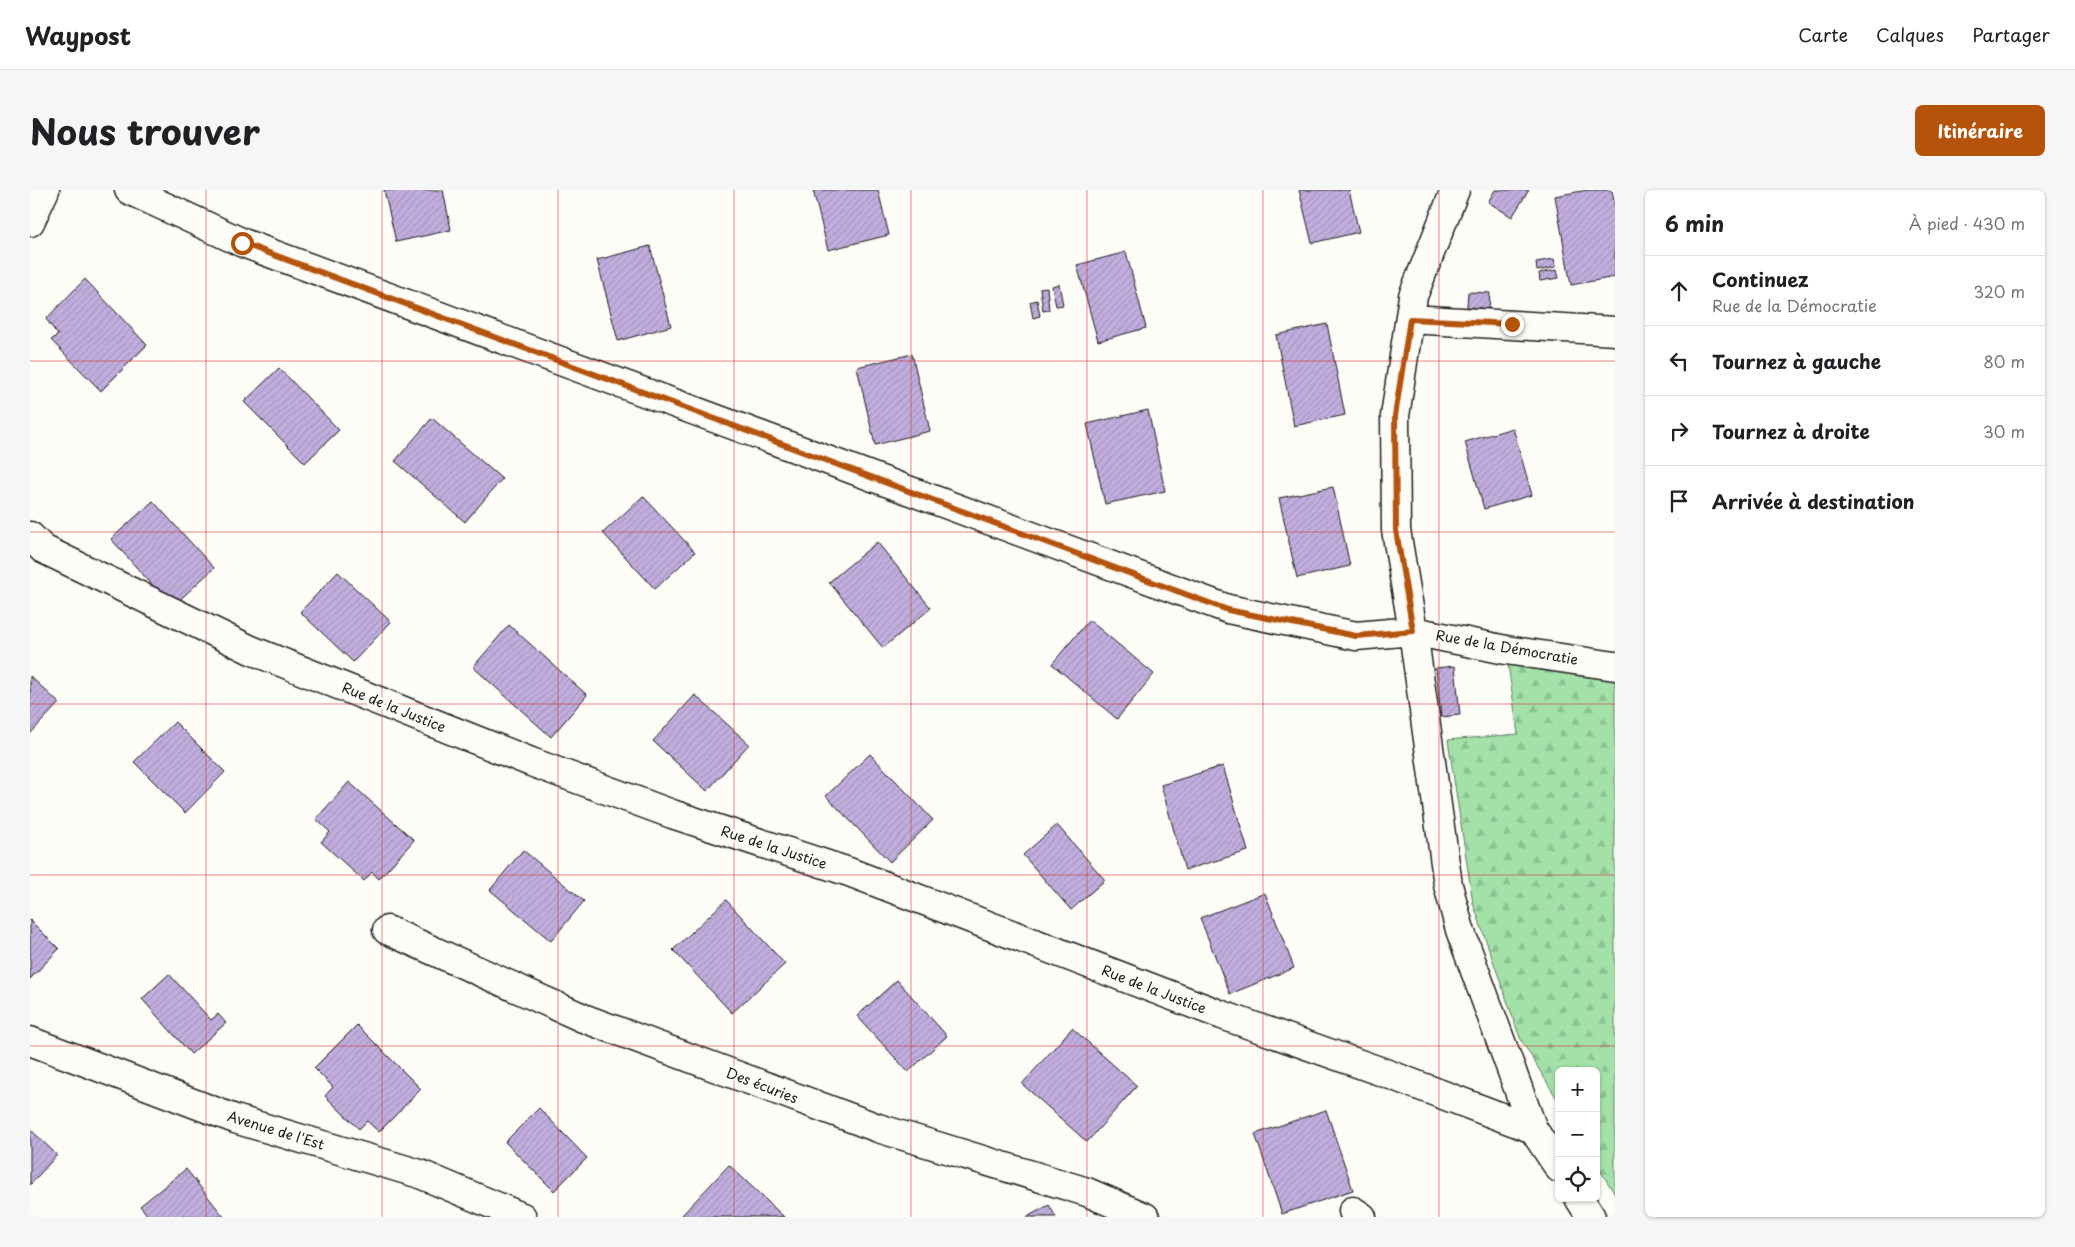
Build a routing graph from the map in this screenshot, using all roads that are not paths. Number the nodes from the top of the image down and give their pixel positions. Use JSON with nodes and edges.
{"nodes":[{"id":1,"x":45,"y":190,"type":"edge"},
{"id":2,"x":129,"y":190,"type":"edge"},
{"id":3,"x":1454,"y":190,"type":"edge"},
{"id":4,"x":30,"y":222,"type":"edge"},
{"id":5,"x":1410,"y":319,"type":"junction"},
{"id":6,"x":1615,"y":331,"type":"edge"},
{"id":7,"x":30,"y":536,"type":"edge"},
{"id":8,"x":1413,"y":631,"type":"junction"},
{"id":9,"x":1615,"y":666,"type":"edge"},
{"id":10,"x":387,"y":930,"type":"dead end"},
{"id":11,"x":30,"y":1041,"type":"edge"},
{"id":12,"x":1533,"y":1129,"type":"junction"},
{"id":13,"x":1555,"y":1162,"type":"edge"},
{"id":14,"x":1581,"y":1202,"type":"edge"},
{"id":15,"x":522,"y":1217,"type":"edge"},
{"id":16,"x":1145,"y":1217,"type":"edge"},
{"id":17,"x":1591,"y":1217,"type":"edge"}],
"edges":[{"from":1,"to":4,"type":"street"},
{"from":2,"to":8,"type":"street","name":"Rue de la Démocratie"},
{"from":3,"to":5,"type":"street"},
{"from":5,"to":6,"type":"street"},
{"from":5,"to":8,"type":"street"},
{"from":7,"to":12,"type":"street","name":"Rue de la Justice"},
{"from":8,"to":9,"type":"street","name":"Rue de la Démocratie"},
{"from":8,"to":12,"type":"street"},
{"from":10,"to":16,"type":"street","name":"Des écuries"},
{"from":11,"to":15,"type":"street","name":"Avenue de l'Est"},
{"from":12,"to":13,"type":"street"},
{"from":14,"to":17,"type":"street"}]}
